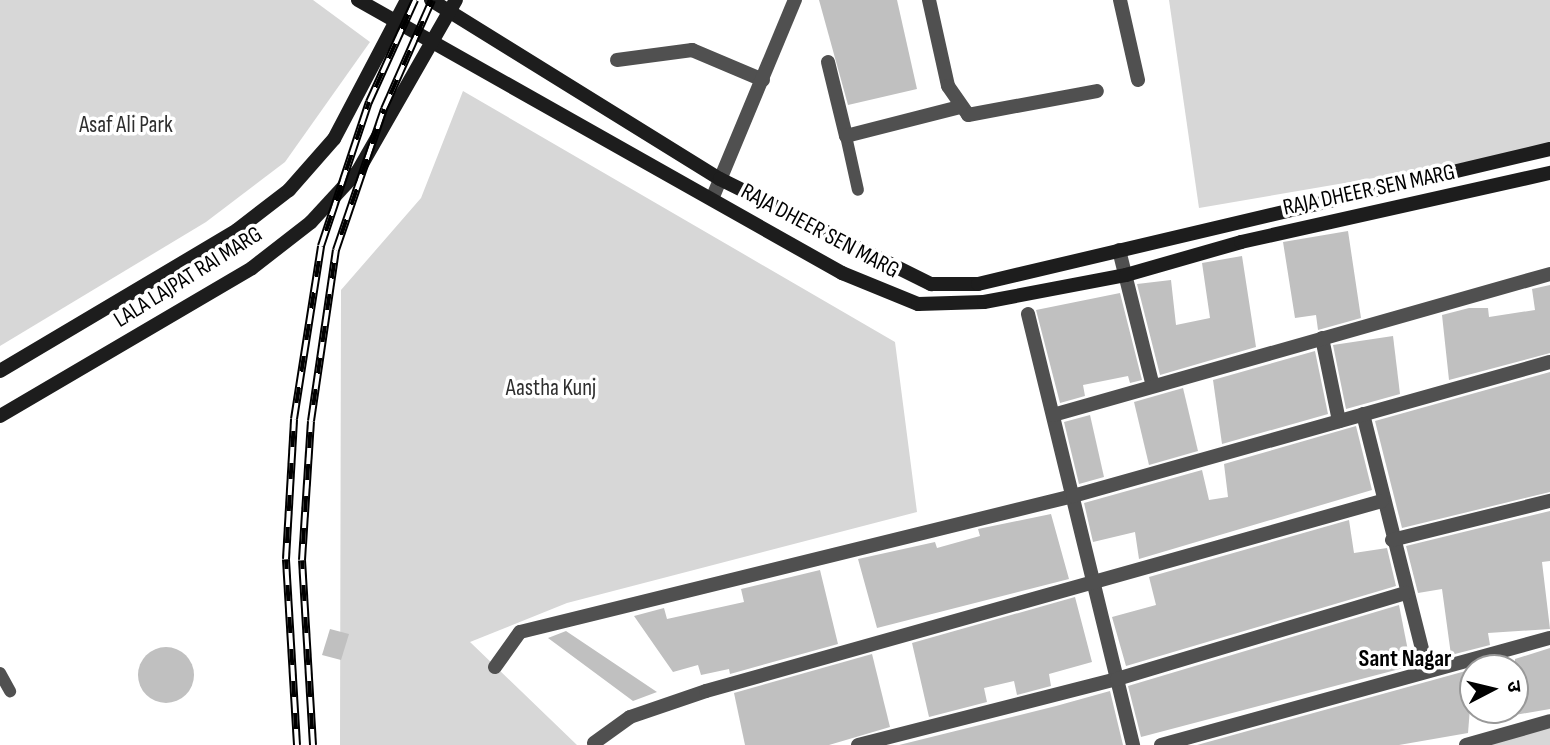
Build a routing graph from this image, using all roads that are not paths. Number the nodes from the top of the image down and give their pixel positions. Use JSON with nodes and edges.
{"nodes":[{"id":1,"x":358,"y":0,"type":"edge"},
{"id":2,"x":407,"y":0,"type":"edge"},
{"id":3,"x":431,"y":0,"type":"edge"},
{"id":4,"x":795,"y":0,"type":"edge"},
{"id":5,"x":929,"y":0,"type":"edge"},
{"id":6,"x":1120,"y":0,"type":"edge"},
{"id":7,"x":453,"y":6,"type":"edge"},
{"id":8,"x":397,"y":23,"type":"junction"},
{"id":9,"x":436,"y":44,"type":"junction"},
{"id":10,"x":617,"y":60,"type":"dead end"},
{"id":11,"x":828,"y":62,"type":"dead end"},
{"id":12,"x":763,"y":80,"type":"junction"},
{"id":13,"x":1138,"y":80,"type":"dead end"},
{"id":14,"x":1097,"y":90,"type":"dead end"},
{"id":15,"x":960,"y":107,"type":"junction"},
{"id":16,"x":846,"y":136,"type":"junction"},
{"id":17,"x":1550,"y":149,"type":"edge"},
{"id":18,"x":1550,"y":173,"type":"edge"},
{"id":19,"x":720,"y":179,"type":"junction"},
{"id":20,"x":858,"y":190,"type":"dead end"},
{"id":21,"x":712,"y":199,"type":"junction"},
{"id":22,"x":1119,"y":250,"type":"junction"},
{"id":23,"x":1550,"y":274,"type":"edge"},
{"id":24,"x":1126,"y":275,"type":"junction"},
{"id":25,"x":1028,"y":314,"type":"dead end"},
{"id":26,"x":1322,"y":338,"type":"junction"},
{"id":27,"x":1550,"y":362,"type":"edge"},
{"id":28,"x":0,"y":372,"type":"edge"},
{"id":29,"x":1153,"y":386,"type":"junction"},
{"id":30,"x":1363,"y":414,"type":"junction"},
{"id":31,"x":1053,"y":415,"type":"junction"},
{"id":32,"x":0,"y":416,"type":"edge"},
{"id":33,"x":1339,"y":421,"type":"junction"},
{"id":34,"x":1073,"y":496,"type":"junction"},
{"id":35,"x":1382,"y":501,"type":"junction"},
{"id":36,"x":1550,"y":501,"type":"edge"},
{"id":37,"x":1392,"y":540,"type":"junction"},
{"id":38,"x":1093,"y":582,"type":"junction"},
{"id":39,"x":1406,"y":593,"type":"junction"},
{"id":40,"x":1550,"y":638,"type":"edge"},
{"id":41,"x":495,"y":667,"type":"dead end"},
{"id":42,"x":1427,"y":668,"type":"junction"},
{"id":43,"x":0,"y":673,"type":"edge"},
{"id":44,"x":1117,"y":679,"type":"junction"},
{"id":45,"x":10,"y":691,"type":"dead end"},
{"id":46,"x":1550,"y":722,"type":"edge"},
{"id":47,"x":594,"y":743,"type":"dead end"},
{"id":48,"x":858,"y":745,"type":"edge"},
{"id":49,"x":1133,"y":745,"type":"edge"},
{"id":50,"x":1161,"y":745,"type":"edge"},
{"id":51,"x":1466,"y":745,"type":"edge"}],
"edges":[{"from":1,"to":8,"type":"street","name":"RAJA DHEER SEN MARG"},
{"from":2,"to":8,"type":"street","name":"LALA LAJPAT RAI MARG"},
{"from":3,"to":7,"type":"street","name":"RAJA DHEER SEN MARG"},
{"from":4,"to":12,"type":"street"},
{"from":5,"to":15,"type":"street"},
{"from":6,"to":13,"type":"street"},
{"from":7,"to":9,"type":"street","name":"LALA LAJPAT RAI MARG"},
{"from":7,"to":19,"type":"street","name":"RAJA DHEER SEN MARG"},
{"from":8,"to":9,"type":"street","name":"RAJA DHEER SEN MARG"},
{"from":8,"to":28,"type":"street","name":"LALA LAJPAT RAI MARG"},
{"from":9,"to":21,"type":"street","name":"RAJA DHEER SEN MARG"},
{"from":9,"to":32,"type":"street","name":"LALA LAJPAT RAI MARG"},
{"from":10,"to":12,"type":"street"},
{"from":11,"to":16,"type":"street"},
{"from":12,"to":19,"type":"street"},
{"from":14,"to":15,"type":"street"},
{"from":15,"to":16,"type":"street"},
{"from":16,"to":20,"type":"lane"},
{"from":17,"to":22,"type":"street","name":"RAJA DHEER SEN MARG"},
{"from":18,"to":24,"type":"street","name":"RAJA DHEER SEN MARG"},
{"from":19,"to":21,"type":"street"},
{"from":19,"to":22,"type":"street","name":"RAJA DHEER SEN MARG"},
{"from":21,"to":24,"type":"street","name":"RAJA DHEER SEN MARG"},
{"from":22,"to":24,"type":"street"},
{"from":23,"to":26,"type":"street"},
{"from":24,"to":29,"type":"street"},
{"from":25,"to":31,"type":"street"},
{"from":26,"to":29,"type":"street"},
{"from":26,"to":33,"type":"street"},
{"from":27,"to":30,"type":"street"},
{"from":29,"to":31,"type":"street"},
{"from":30,"to":33,"type":"street"},
{"from":30,"to":35,"type":"street"},
{"from":31,"to":34,"type":"street"},
{"from":33,"to":34,"type":"street"},
{"from":34,"to":38,"type":"street"},
{"from":34,"to":41,"type":"street"},
{"from":35,"to":37,"type":"street"},
{"from":35,"to":38,"type":"street"},
{"from":36,"to":37,"type":"street"},
{"from":37,"to":39,"type":"street"},
{"from":38,"to":44,"type":"street"},
{"from":38,"to":47,"type":"street"},
{"from":39,"to":42,"type":"street"},
{"from":39,"to":44,"type":"street"},
{"from":40,"to":42,"type":"street"},
{"from":42,"to":50,"type":"street"},
{"from":43,"to":45,"type":"lane"},
{"from":44,"to":48,"type":"street"},
{"from":44,"to":49,"type":"street"},
{"from":46,"to":51,"type":"street"}]}
